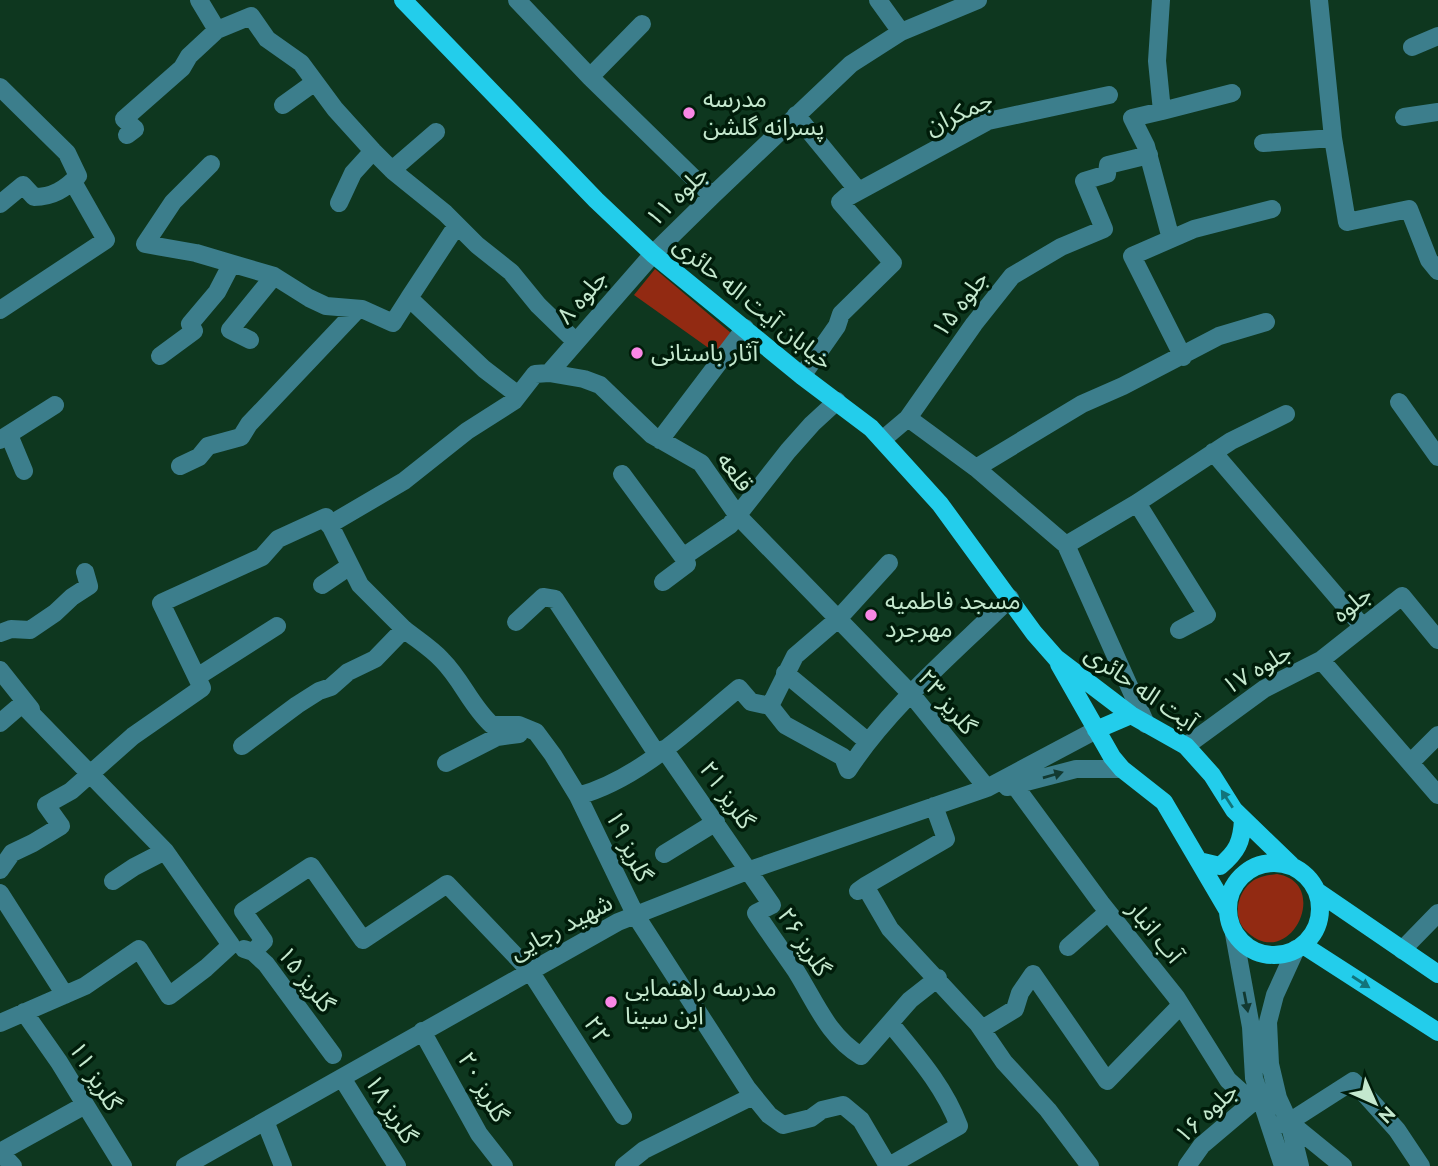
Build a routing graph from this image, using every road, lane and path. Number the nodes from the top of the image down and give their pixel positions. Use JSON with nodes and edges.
{"nodes":[{"id":1,"x":199,"y":0,"type":"edge"},
{"id":2,"x":403,"y":0,"type":"edge"},
{"id":3,"x":517,"y":0,"type":"edge"},
{"id":4,"x":878,"y":0,"type":"edge"},
{"id":5,"x":978,"y":0,"type":"edge"},
{"id":6,"x":1161,"y":0,"type":"edge"},
{"id":7,"x":1319,"y":0,"type":"edge"},
{"id":8,"x":642,"y":24,"type":"dead end"},
{"id":9,"x":218,"y":30,"type":"junction"},
{"id":10,"x":901,"y":32,"type":"junction"},
{"id":11,"x":1438,"y":36,"type":"edge"},
{"id":12,"x":1412,"y":47,"type":"dead end"},
{"id":13,"x":590,"y":77,"type":"junction"},
{"id":14,"x":315,"y":82,"type":"junction"},
{"id":15,"x":0,"y":87,"type":"edge"},
{"id":16,"x":1232,"y":93,"type":"dead end"},
{"id":17,"x":1109,"y":94,"type":"dead end"},
{"id":18,"x":283,"y":106,"type":"dead end"},
{"id":19,"x":1162,"y":111,"type":"junction"},
{"id":20,"x":1438,"y":112,"type":"edge"},
{"id":21,"x":796,"y":116,"type":"junction"},
{"id":22,"x":1405,"y":117,"type":"dead end"},
{"id":23,"x":436,"y":132,"type":"dead end"},
{"id":24,"x":127,"y":135,"type":"dead end"},
{"id":25,"x":1333,"y":138,"type":"junction"},
{"id":26,"x":1263,"y":143,"type":"dead end"},
{"id":27,"x":373,"y":151,"type":"junction"},
{"id":28,"x":1149,"y":155,"type":"junction"},
{"id":29,"x":211,"y":164,"type":"dead end"},
{"id":30,"x":392,"y":170,"type":"junction"},
{"id":31,"x":76,"y":179,"type":"junction"},
{"id":32,"x":712,"y":196,"type":"junction"},
{"id":33,"x":840,"y":202,"type":"junction"},
{"id":34,"x":339,"y":203,"type":"dead end"},
{"id":35,"x":0,"y":204,"type":"edge"},
{"id":36,"x":1272,"y":209,"type":"dead end"},
{"id":37,"x":457,"y":225,"type":"junction"},
{"id":38,"x":1171,"y":239,"type":"junction"},
{"id":39,"x":653,"y":254,"type":"junction"},
{"id":40,"x":231,"y":265,"type":"junction"},
{"id":41,"x":1438,"y":271,"type":"edge"},
{"id":42,"x":274,"y":276,"type":"junction"},
{"id":43,"x":409,"y":298,"type":"junction"},
{"id":44,"x":358,"y":309,"type":"junction"},
{"id":45,"x":0,"y":310,"type":"edge"},
{"id":46,"x":1266,"y":322,"type":"dead end"},
{"id":47,"x":745,"y":328,"type":"junction"},
{"id":48,"x":250,"y":340,"type":"dead end"},
{"id":49,"x":575,"y":341,"type":"junction"},
{"id":50,"x":160,"y":356,"type":"dead end"},
{"id":51,"x":1183,"y":356,"type":"junction"},
{"id":52,"x":542,"y":374,"type":"junction"},
{"id":53,"x":802,"y":376,"type":"junction"},
{"id":54,"x":518,"y":395,"type":"junction"},
{"id":55,"x":837,"y":401,"type":"junction"},
{"id":56,"x":1399,"y":402,"type":"dead end"},
{"id":57,"x":55,"y":405,"type":"dead end"},
{"id":58,"x":1286,"y":414,"type":"dead end"},
{"id":59,"x":908,"y":418,"type":"junction"},
{"id":60,"x":5,"y":437,"type":"edge"},
{"id":61,"x":660,"y":440,"type":"junction"},
{"id":62,"x":882,"y":440,"type":"junction"},
{"id":63,"x":1213,"y":452,"type":"junction"},
{"id":64,"x":1438,"y":457,"type":"edge"},
{"id":65,"x":180,"y":466,"type":"dead end"},
{"id":66,"x":976,"y":468,"type":"junction"},
{"id":67,"x":24,"y":471,"type":"dead end"},
{"id":68,"x":622,"y":474,"type":"dead end"},
{"id":69,"x":1137,"y":503,"type":"junction"},
{"id":70,"x":738,"y":516,"type":"junction"},
{"id":71,"x":329,"y":524,"type":"junction"},
{"id":72,"x":1066,"y":545,"type":"junction"},
{"id":73,"x":683,"y":557,"type":"junction"},
{"id":74,"x":889,"y":563,"type":"dead end"},
{"id":75,"x":350,"y":566,"type":"junction"},
{"id":76,"x":85,"y":572,"type":"dead end"},
{"id":77,"x":663,"y":582,"type":"dead end"},
{"id":78,"x":322,"y":585,"type":"dead end"},
{"id":79,"x":1010,"y":598,"type":"junction"},
{"id":80,"x":838,"y":619,"type":"junction"},
{"id":81,"x":516,"y":622,"type":"dead end"},
{"id":82,"x":277,"y":626,"type":"dead end"},
{"id":83,"x":1363,"y":627,"type":"junction"},
{"id":84,"x":404,"y":629,"type":"junction"},
{"id":85,"x":1180,"y":630,"type":"dead end"},
{"id":86,"x":0,"y":633,"type":"edge"},
{"id":87,"x":1438,"y":640,"type":"edge"},
{"id":88,"x":1056,"y":658,"type":"junction"},
{"id":89,"x":1321,"y":660,"type":"junction"},
{"id":90,"x":0,"y":670,"type":"edge"},
{"id":91,"x":785,"y":673,"type":"junction"},
{"id":92,"x":197,"y":677,"type":"junction"},
{"id":93,"x":912,"y":695,"type":"junction"},
{"id":94,"x":770,"y":706,"type":"junction"},
{"id":95,"x":1138,"y":720,"type":"junction"},
{"id":96,"x":0,"y":723,"type":"edge"},
{"id":97,"x":1096,"y":730,"type":"junction"},
{"id":98,"x":48,"y":731,"type":"junction"},
{"id":99,"x":536,"y":732,"type":"junction"},
{"id":100,"x":1438,"y":735,"type":"edge"},
{"id":101,"x":867,"y":741,"type":"junction"},
{"id":102,"x":242,"y":746,"type":"dead end"},
{"id":103,"x":1186,"y":746,"type":"junction"},
{"id":104,"x":661,"y":752,"type":"junction"},
{"id":105,"x":446,"y":763,"type":"dead end"},
{"id":106,"x":1410,"y":763,"type":"junction"},
{"id":107,"x":1122,"y":769,"type":"junction"},
{"id":108,"x":89,"y":773,"type":"junction"},
{"id":109,"x":1015,"y":786,"type":"junction"},
{"id":110,"x":986,"y":788,"type":"junction"},
{"id":111,"x":1438,"y":795,"type":"edge"},
{"id":112,"x":578,"y":796,"type":"junction"},
{"id":113,"x":934,"y":806,"type":"junction"},
{"id":114,"x":1243,"y":819,"type":"junction"},
{"id":115,"x":716,"y":822,"type":"junction"},
{"id":116,"x":165,"y":851,"type":"junction"},
{"id":117,"x":664,"y":854,"type":"dead end"},
{"id":118,"x":1199,"y":861,"type":"junction"},
{"id":119,"x":1291,"y":865,"type":"junction"},
{"id":120,"x":0,"y":870,"type":"edge"},
{"id":121,"x":750,"y":870,"type":"junction"},
{"id":122,"x":113,"y":881,"type":"dead end"},
{"id":123,"x":1318,"y":892,"type":"junction"},
{"id":124,"x":0,"y":893,"type":"edge"},
{"id":125,"x":1228,"y":911,"type":"junction"},
{"id":126,"x":1108,"y":912,"type":"junction"},
{"id":127,"x":1438,"y":913,"type":"edge"},
{"id":128,"x":635,"y":916,"type":"junction"},
{"id":129,"x":1234,"y":934,"type":"junction"},
{"id":130,"x":230,"y":945,"type":"junction"},
{"id":131,"x":1068,"y":947,"type":"dead end"},
{"id":132,"x":1299,"y":947,"type":"junction"},
{"id":133,"x":1402,"y":950,"type":"junction"},
{"id":134,"x":253,"y":952,"type":"junction"},
{"id":135,"x":530,"y":971,"type":"junction"},
{"id":136,"x":1438,"y":974,"type":"edge"},
{"id":137,"x":938,"y":978,"type":"junction"},
{"id":138,"x":65,"y":995,"type":"junction"},
{"id":139,"x":1181,"y":1005,"type":"junction"},
{"id":140,"x":24,"y":1012,"type":"junction"},
{"id":141,"x":0,"y":1023,"type":"edge"},
{"id":142,"x":890,"y":1024,"type":"junction"},
{"id":143,"x":982,"y":1030,"type":"junction"},
{"id":144,"x":422,"y":1031,"type":"junction"},
{"id":145,"x":1438,"y":1032,"type":"edge"},
{"id":146,"x":333,"y":1055,"type":"dead end"},
{"id":147,"x":342,"y":1077,"type":"junction"},
{"id":148,"x":1268,"y":1093,"type":"junction"},
{"id":149,"x":753,"y":1096,"type":"junction"},
{"id":150,"x":85,"y":1105,"type":"junction"},
{"id":151,"x":623,"y":1116,"type":"dead end"},
{"id":152,"x":265,"y":1121,"type":"junction"},
{"id":153,"x":1289,"y":1122,"type":"junction"},
{"id":154,"x":1270,"y":1128,"type":"junction"},
{"id":155,"x":0,"y":1152,"type":"edge"},
{"id":156,"x":187,"y":1165,"type":"edge"},
{"id":157,"x":13,"y":1166,"type":"edge"},
{"id":158,"x":123,"y":1166,"type":"edge"},
{"id":159,"x":284,"y":1166,"type":"edge"},
{"id":160,"x":397,"y":1166,"type":"edge"},
{"id":161,"x":504,"y":1166,"type":"edge"},
{"id":162,"x":624,"y":1166,"type":"edge"},
{"id":163,"x":888,"y":1166,"type":"edge"},
{"id":164,"x":1090,"y":1166,"type":"edge"},
{"id":165,"x":1187,"y":1166,"type":"edge"},
{"id":166,"x":1283,"y":1166,"type":"edge"},
{"id":167,"x":1300,"y":1166,"type":"edge"},
{"id":168,"x":1343,"y":1166,"type":"edge"},
{"id":169,"x":1421,"y":1166,"type":"edge"}],
"edges":[{"from":1,"to":9,"type":"street"},
{"from":2,"to":39,"type":"main road","name":"خیابان آیت اله حائری"},
{"from":3,"to":13,"type":"street"},
{"from":4,"to":10,"type":"street"},
{"from":5,"to":10,"type":"street","name":"جلوه ۱۱"},
{"from":6,"to":19,"type":"street"},
{"from":7,"to":25,"type":"street"},
{"from":8,"to":13,"type":"street"},
{"from":9,"to":14,"type":"street"},
{"from":9,"to":24,"type":"street"},
{"from":10,"to":21,"type":"street","name":"جلوه ۱۱"},
{"from":11,"to":12,"type":"street"},
{"from":13,"to":32,"type":"street"},
{"from":14,"to":18,"type":"street"},
{"from":14,"to":27,"type":"street"},
{"from":15,"to":31,"type":"street"},
{"from":16,"to":19,"type":"street"},
{"from":17,"to":33,"type":"street","name":"جمکران"},
{"from":19,"to":28,"type":"street"},
{"from":20,"to":22,"type":"street"},
{"from":21,"to":32,"type":"street","name":"جلوه ۱۱"},
{"from":21,"to":33,"type":"street"},
{"from":23,"to":30,"type":"street"},
{"from":25,"to":26,"type":"street"},
{"from":25,"to":41,"type":"street"},
{"from":27,"to":30,"type":"street"},
{"from":27,"to":34,"type":"street"},
{"from":28,"to":38,"type":"street"},
{"from":28,"to":59,"type":"street","name":"جلوه ۱۵"},
{"from":29,"to":40,"type":"street"},
{"from":30,"to":37,"type":"street"},
{"from":31,"to":35,"type":"street"},
{"from":31,"to":45,"type":"street"},
{"from":32,"to":39,"type":"street","name":"جلوه ۱۱"},
{"from":33,"to":53,"type":"street"},
{"from":36,"to":38,"type":"street"},
{"from":37,"to":43,"type":"street"},
{"from":37,"to":49,"type":"street"},
{"from":38,"to":51,"type":"street"},
{"from":39,"to":47,"type":"main road","name":"خیابان آیت اله حائری"},
{"from":39,"to":49,"type":"street","name":"جلوه ۸"},
{"from":40,"to":42,"type":"street"},
{"from":40,"to":50,"type":"street"},
{"from":42,"to":44,"type":"street"},
{"from":42,"to":48,"type":"street"},
{"from":43,"to":44,"type":"street"},
{"from":43,"to":54,"type":"street"},
{"from":44,"to":65,"type":"street"},
{"from":46,"to":51,"type":"street"},
{"from":47,"to":53,"type":"main road","name":"خیابان آیت اله حائری"},
{"from":47,"to":61,"type":"street"},
{"from":49,"to":52,"type":"street","name":"جلوه ۸"},
{"from":51,"to":66,"type":"street"},
{"from":52,"to":54,"type":"street","name":"جلوه ۸"},
{"from":52,"to":61,"type":"street","name":"قلعه"},
{"from":53,"to":55,"type":"main road","name":"خیابان آیت اله حائری"},
{"from":54,"to":71,"type":"street","name":"جلوه ۸"},
{"from":55,"to":62,"type":"main road","name":"خیابان آیت اله حائری"},
{"from":55,"to":70,"type":"street"},
{"from":56,"to":64,"type":"street"},
{"from":57,"to":60,"type":"street"},
{"from":58,"to":63,"type":"street"},
{"from":59,"to":62,"type":"street","name":"جلوه ۱۵"},
{"from":59,"to":66,"type":"street"},
{"from":60,"to":67,"type":"street"},
{"from":61,"to":70,"type":"street","name":"قلعه"},
{"from":62,"to":79,"type":"main road","name":"خیابان آیت اله حائری"},
{"from":63,"to":69,"type":"street"},
{"from":63,"to":83,"type":"street"},
{"from":66,"to":72,"type":"street"},
{"from":68,"to":73,"type":"street"},
{"from":69,"to":72,"type":"street"},
{"from":69,"to":85,"type":"street"},
{"from":70,"to":73,"type":"street"},
{"from":70,"to":80,"type":"street","name":"قلعه"},
{"from":71,"to":75,"type":"street"},
{"from":71,"to":92,"type":"street"},
{"from":72,"to":95,"type":"street"},
{"from":73,"to":77,"type":"street"},
{"from":74,"to":80,"type":"street"},
{"from":75,"to":78,"type":"street"},
{"from":75,"to":84,"type":"street"},
{"from":76,"to":86,"type":"street"},
{"from":79,"to":88,"type":"main road","name":"خیابان آیت اله حائری"},
{"from":79,"to":93,"type":"street"},
{"from":80,"to":91,"type":"street"},
{"from":80,"to":93,"type":"street","name":"گلریز ۲۳"},
{"from":81,"to":104,"type":"street","name":"گلریز ۲۱"},
{"from":82,"to":92,"type":"street"},
{"from":83,"to":87,"type":"street","name":"جلوه"},
{"from":83,"to":89,"type":"street","name":"جلوه"},
{"from":84,"to":99,"type":"street"},
{"from":84,"to":102,"type":"street"},
{"from":88,"to":95,"type":"main road","name":"آیت اله حائری"},
{"from":88,"to":97,"type":"main road","name":"آیت اله حائری"},
{"from":89,"to":103,"type":"street","name":"جلوه ۱۷"},
{"from":89,"to":106,"type":"street"},
{"from":90,"to":98,"type":"street"},
{"from":91,"to":94,"type":"street"},
{"from":91,"to":101,"type":"street"},
{"from":92,"to":108,"type":"street"},
{"from":93,"to":101,"type":"street"},
{"from":93,"to":110,"type":"street","name":"گلریز ۲۳"},
{"from":94,"to":101,"type":"street"},
{"from":94,"to":104,"type":"street"},
{"from":95,"to":97,"type":"main road"},
{"from":95,"to":103,"type":"main road","name":"آیت اله حائری"},
{"from":96,"to":98,"type":"street"},
{"from":97,"to":107,"type":"main road","name":"آیت اله حائری"},
{"from":97,"to":110,"type":"street"},
{"from":98,"to":108,"type":"street"},
{"from":99,"to":105,"type":"street"},
{"from":99,"to":112,"type":"street","name":"گلریز ۱۹"},
{"from":100,"to":106,"type":"street"},
{"from":114,"to":103,"type":"main road","name":"آیت اله حائری","one_way":true},
{"from":104,"to":112,"type":"street"},
{"from":104,"to":115,"type":"street","name":"گلریز ۲۱"},
{"from":106,"to":111,"type":"street"},
{"from":109,"to":107,"type":"street","one_way":true},
{"from":107,"to":118,"type":"main road","name":"آیت اله حائری"},
{"from":108,"to":116,"type":"street"},
{"from":108,"to":120,"type":"street"},
{"from":109,"to":110,"type":"street"},
{"from":109,"to":126,"type":"street","name":"آب انبار"},
{"from":110,"to":113,"type":"street","name":"شهید رجایی"},
{"from":112,"to":128,"type":"street","name":"گلریز ۱۹"},
{"from":113,"to":121,"type":"street","name":"شهید رجایی"},
{"from":113,"to":137,"type":"street"},
{"from":114,"to":118,"type":"main road"},
{"from":114,"to":119,"type":"main road","name":"آیت اله حائری"},
{"from":115,"to":117,"type":"street"},
{"from":115,"to":121,"type":"street","name":"گلریز ۲۱"},
{"from":116,"to":122,"type":"street"},
{"from":116,"to":130,"type":"street"},
{"from":118,"to":125,"type":"main road","name":"آیت اله حائری"},
{"from":119,"to":123,"type":"main road"},
{"from":119,"to":125,"type":"main road"},
{"from":121,"to":128,"type":"street","name":"شهید رجایی"},
{"from":121,"to":142,"type":"street","name":"گلریز ۲۶"},
{"from":123,"to":132,"type":"main road"},
{"from":123,"to":133,"type":"main road"},
{"from":124,"to":138,"type":"street"},
{"from":125,"to":129,"type":"main road"},
{"from":126,"to":131,"type":"street"},
{"from":126,"to":139,"type":"street","name":"آب انبار"},
{"from":127,"to":133,"type":"street"},
{"from":128,"to":135,"type":"street","name":"شهید رجایی"},
{"from":128,"to":149,"type":"street","name":"گلریز ۱۹"},
{"from":129,"to":132,"type":"main road"},
{"from":129,"to":148,"type":"street","one_way":true},
{"from":130,"to":134,"type":"street","name":"گلریز ۱۵"},
{"from":130,"to":138,"type":"street"},
{"from":132,"to":145,"type":"main road","one_way":true},
{"from":132,"to":148,"type":"street"},
{"from":133,"to":136,"type":"main road"},
{"from":134,"to":135,"type":"street","name":"۲۲"},
{"from":134,"to":146,"type":"street","name":"گلریز ۱۵"},
{"from":135,"to":144,"type":"street","name":"شهید رجایی"},
{"from":135,"to":151,"type":"street","name":"۲۲"},
{"from":137,"to":142,"type":"street"},
{"from":137,"to":143,"type":"street"},
{"from":138,"to":140,"type":"street"},
{"from":139,"to":143,"type":"street"},
{"from":139,"to":148,"type":"street","name":"آب انبار"},
{"from":140,"to":141,"type":"street"},
{"from":140,"to":150,"type":"street","name":"گلریز ۱۱"},
{"from":142,"to":163,"type":"street"},
{"from":143,"to":164,"type":"street"},
{"from":144,"to":147,"type":"street","name":"شهید رجایی"},
{"from":144,"to":161,"type":"street","name":"گلریز ۲۰"},
{"from":147,"to":152,"type":"street","name":"شهید رجایی"},
{"from":147,"to":160,"type":"street","name":"گلریز ۱۸"},
{"from":148,"to":153,"type":"street"},
{"from":148,"to":154,"type":"street"},
{"from":148,"to":165,"type":"street","name":"جلوه ۱۶"},
{"from":149,"to":162,"type":"street"},
{"from":149,"to":163,"type":"street","name":"گلریز ۱۹"},
{"from":150,"to":155,"type":"street"},
{"from":150,"to":158,"type":"street","name":"گلریز ۱۱"},
{"from":152,"to":156,"type":"street","name":"شهید رجایی"},
{"from":152,"to":159,"type":"street"},
{"from":153,"to":154,"type":"street"},
{"from":153,"to":167,"type":"street"},
{"from":153,"to":168,"type":"street"},
{"from":153,"to":169,"type":"street"},
{"from":154,"to":166,"type":"street"},
{"from":155,"to":157,"type":"street"}]}
